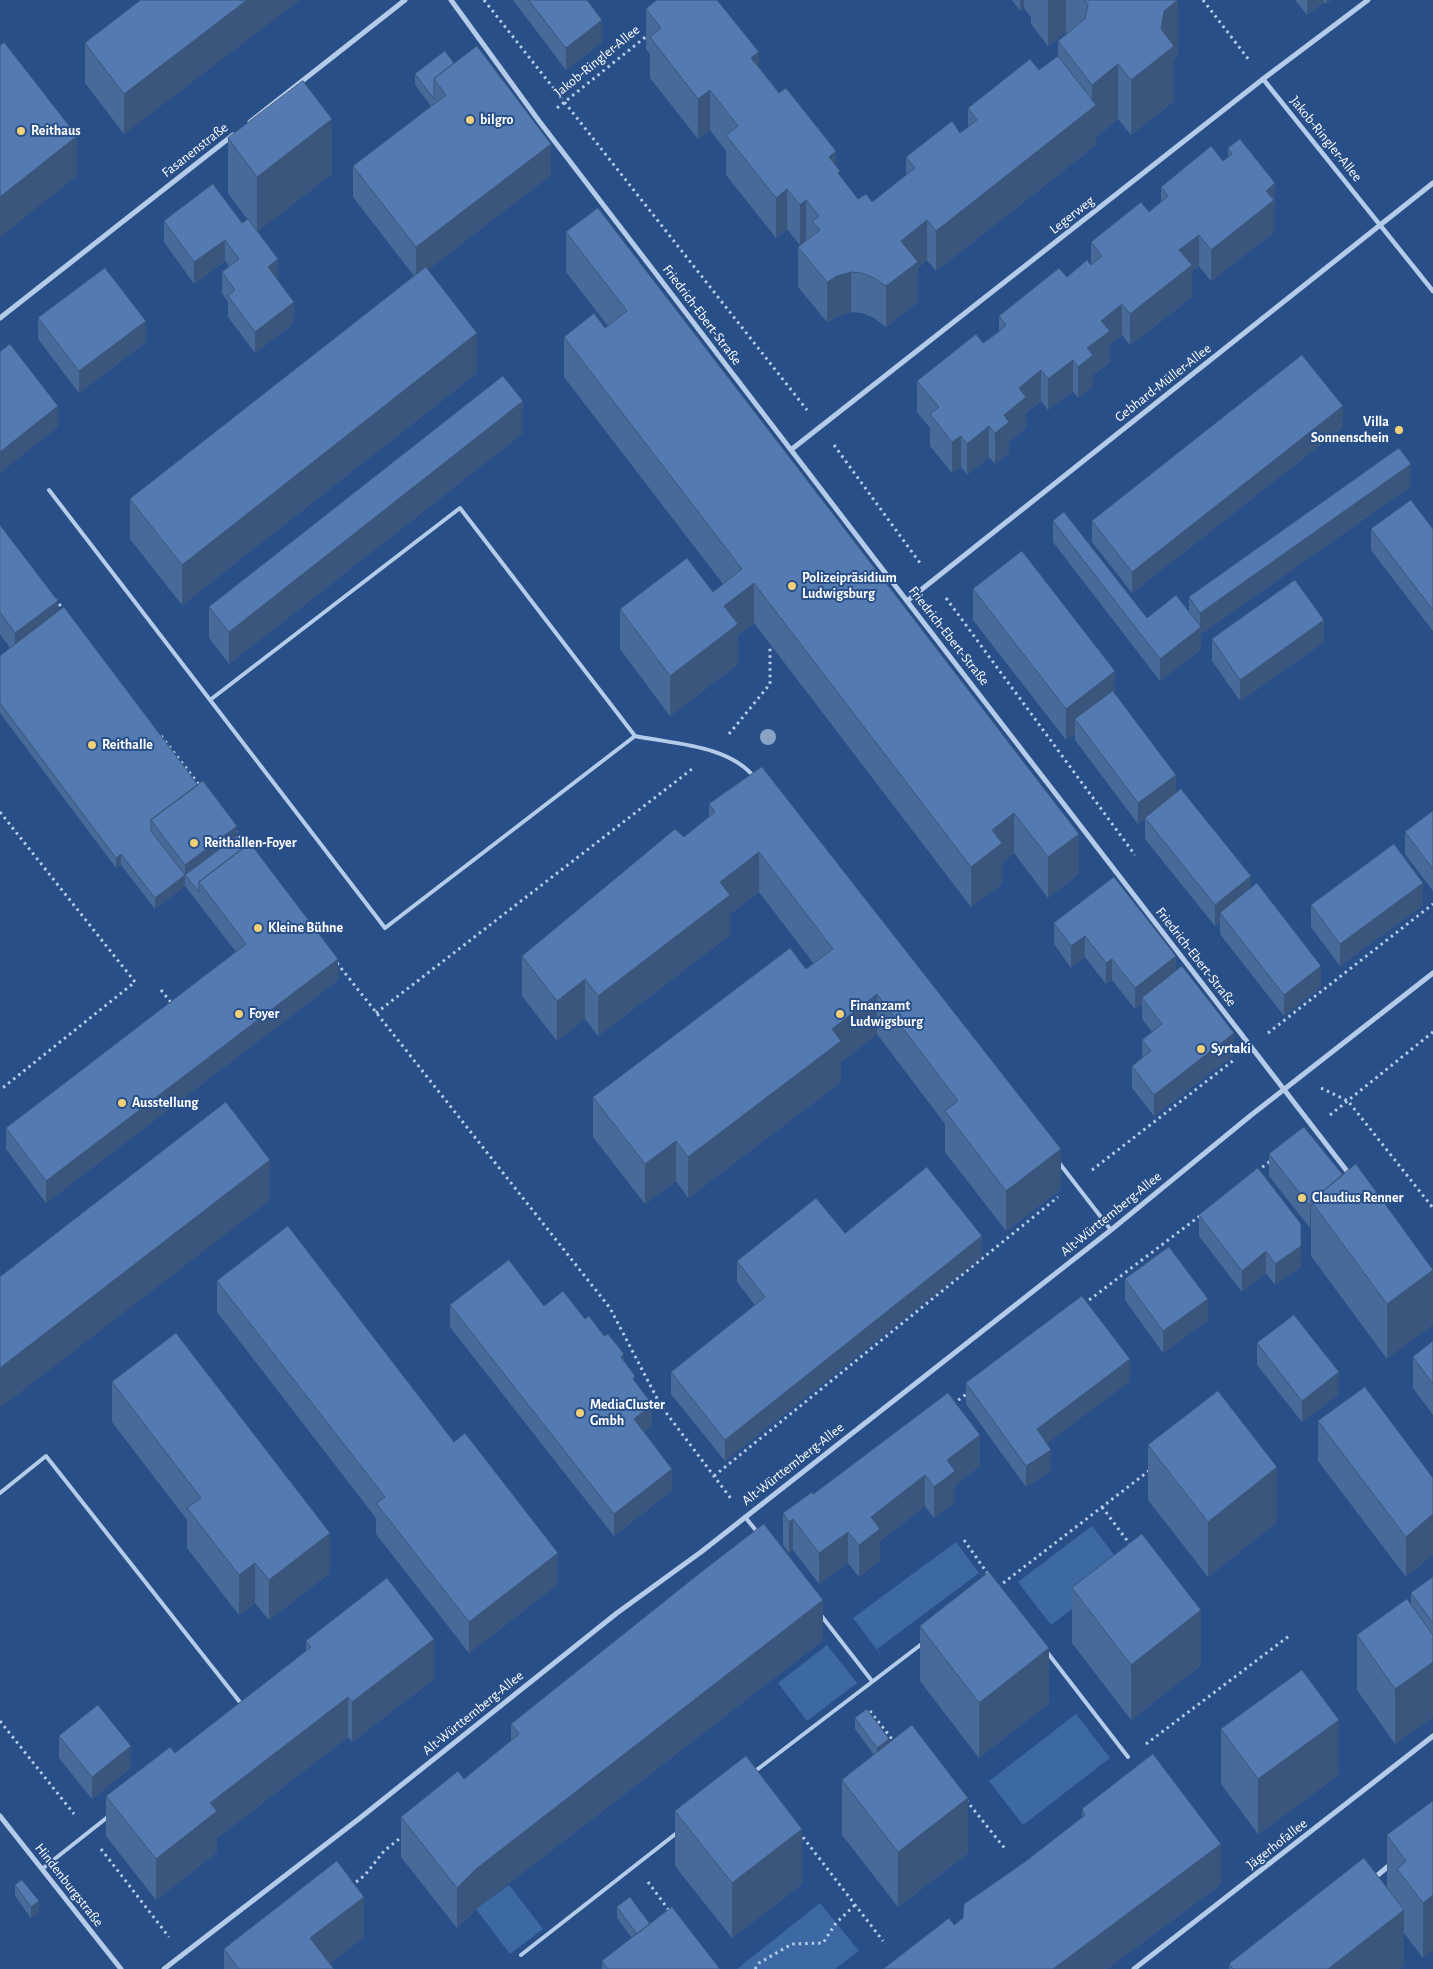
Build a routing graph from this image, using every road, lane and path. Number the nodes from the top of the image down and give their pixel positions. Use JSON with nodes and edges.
{"nodes":[{"id":1,"x":405,"y":0,"type":"edge"},
{"id":2,"x":451,"y":0,"type":"edge"},
{"id":3,"x":484,"y":0,"type":"edge"},
{"id":4,"x":1203,"y":0,"type":"edge"},
{"id":5,"x":1368,"y":0,"type":"edge"},
{"id":6,"x":654,"y":30,"type":"edge"},
{"id":7,"x":1263,"y":79,"type":"junction"},
{"id":8,"x":564,"y":103,"type":"junction"},
{"id":9,"x":539,"y":121,"type":"junction"},
{"id":10,"x":1433,"y":183,"type":"edge"},
{"id":11,"x":1380,"y":225,"type":"junction"},
{"id":12,"x":1433,"y":291,"type":"edge"},
{"id":13,"x":0,"y":318,"type":"edge"},
{"id":14,"x":821,"y":427,"type":"junction"},
{"id":15,"x":792,"y":450,"type":"junction"},
{"id":16,"x":50,"y":490,"type":"dead end"},
{"id":17,"x":933,"y":580,"type":"junction"},
{"id":18,"x":55,"y":598,"type":"edge"},
{"id":19,"x":907,"y":601,"type":"junction"},
{"id":20,"x":67,"y":614,"type":"edge"},
{"id":21,"x":770,"y":645,"type":"dead end"},
{"id":22,"x":210,"y":700,"type":"junction"},
{"id":23,"x":158,"y":731,"type":"edge"},
{"id":24,"x":635,"y":736,"type":"junction"},
{"id":25,"x":716,"y":751,"type":"junction"},
{"id":26,"x":759,"y":782,"type":"edge"},
{"id":27,"x":200,"y":786,"type":"edge"},
{"id":28,"x":0,"y":812,"type":"edge"},
{"id":29,"x":230,"y":825,"type":"edge"},
{"id":30,"x":249,"y":849,"type":"edge"},
{"id":31,"x":1138,"y":859,"type":"dead end"},
{"id":32,"x":334,"y":958,"type":"edge"},
{"id":33,"x":1433,"y":973,"type":"edge"},
{"id":34,"x":161,"y":990,"type":"dead end"},
{"id":35,"x":176,"y":1010,"type":"edge"},
{"id":36,"x":376,"y":1013,"type":"junction"},
{"id":37,"x":1261,"y":1026,"type":"dead end"},
{"id":38,"x":1433,"y":1032,"type":"edge"},
{"id":39,"x":1270,"y":1038,"type":"dead end"},
{"id":40,"x":1300,"y":1078,"type":"junction"},
{"id":41,"x":0,"y":1090,"type":"edge"},
{"id":42,"x":1284,"y":1090,"type":"junction"},
{"id":43,"x":1348,"y":1101,"type":"junction"},
{"id":44,"x":1314,"y":1128,"type":"junction"},
{"id":45,"x":1274,"y":1158,"type":"edge"},
{"id":46,"x":1056,"y":1160,"type":"edge"},
{"id":47,"x":1250,"y":1177,"type":"edge"},
{"id":48,"x":1356,"y":1182,"type":"edge"},
{"id":49,"x":1075,"y":1184,"type":"junction"},
{"id":50,"x":1433,"y":1208,"type":"edge"},
{"id":51,"x":1203,"y":1213,"type":"edge"},
{"id":52,"x":1111,"y":1230,"type":"junction"},
{"id":53,"x":1076,"y":1310,"type":"edge"},
{"id":54,"x":974,"y":1389,"type":"edge"},
{"id":55,"x":950,"y":1407,"type":"edge"},
{"id":56,"x":1157,"y":1465,"type":"edge"},
{"id":57,"x":714,"y":1476,"type":"junction"},
{"id":58,"x":0,"y":1493,"type":"edge"},
{"id":59,"x":1102,"y":1507,"type":"junction"},
{"id":60,"x":745,"y":1516,"type":"junction"},
{"id":61,"x":762,"y":1539,"type":"edge"},
{"id":62,"x":964,"y":1540,"type":"dead end"},
{"id":63,"x":1135,"y":1552,"type":"edge"},
{"id":64,"x":819,"y":1612,"type":"edge"},
{"id":65,"x":1289,"y":1636,"type":"dead end"},
{"id":66,"x":927,"y":1640,"type":"dead end"},
{"id":67,"x":1045,"y":1649,"type":"edge"},
{"id":68,"x":872,"y":1681,"type":"junction"},
{"id":69,"x":856,"y":1694,"type":"junction"},
{"id":70,"x":238,"y":1714,"type":"edge"},
{"id":71,"x":1433,"y":1736,"type":"edge"},
{"id":72,"x":899,"y":1748,"type":"edge"},
{"id":73,"x":1128,"y":1757,"type":"joint"},
{"id":74,"x":753,"y":1773,"type":"edge"},
{"id":75,"x":965,"y":1798,"type":"edge"},
{"id":76,"x":114,"y":1812,"type":"edge"},
{"id":77,"x":0,"y":1816,"type":"edge"},
{"id":78,"x":795,"y":1827,"type":"edge"},
{"id":79,"x":680,"y":1831,"type":"edge"},
{"id":80,"x":407,"y":1832,"type":"edge"},
{"id":81,"x":1006,"y":1850,"type":"dead end"},
{"id":82,"x":1396,"y":1861,"type":"edge"},
{"id":83,"x":635,"y":1866,"type":"junction"},
{"id":84,"x":42,"y":1869,"type":"junction"},
{"id":85,"x":1366,"y":1885,"type":"edge"},
{"id":86,"x":349,"y":1887,"type":"edge"},
{"id":87,"x":855,"y":1905,"type":"junction"},
{"id":88,"x":676,"y":1918,"type":"edge"},
{"id":89,"x":882,"y":1941,"type":"dead end"},
{"id":90,"x":521,"y":1955,"type":"dead end"},
{"id":91,"x":121,"y":1969,"type":"edge"},
{"id":92,"x":164,"y":1969,"type":"edge"},
{"id":93,"x":755,"y":1969,"type":"edge"},
{"id":94,"x":1134,"y":1969,"type":"edge"}],
"edges":[{"from":1,"to":13,"type":"street","name":"Fasanenstraße"},
{"from":2,"to":9,"type":"street","name":"Friedrich-Ebert-Straße"},
{"from":3,"to":8,"type":"path"},
{"from":4,"to":7,"type":"path"},
{"from":5,"to":7,"type":"street","name":"Legerweg"},
{"from":6,"to":8,"type":"path","name":"Jakob-Ringler-Allee"},
{"from":7,"to":11,"type":"street","name":"Jakob-Ringler-Allee"},
{"from":7,"to":14,"type":"street","name":"Legerweg"},
{"from":8,"to":9,"type":"path","name":"Jakob-Ringler-Allee"},
{"from":8,"to":14,"type":"path"},
{"from":9,"to":15,"type":"street","name":"Friedrich-Ebert-Straße"},
{"from":10,"to":11,"type":"street","name":"Gebhard-Müller-Allee"},
{"from":11,"to":12,"type":"street","name":"Jakob-Ringler-Allee"},
{"from":11,"to":17,"type":"street","name":"Gebhard-Müller-Allee"},
{"from":14,"to":15,"type":"street","name":"Legerweg"},
{"from":14,"to":17,"type":"path"},
{"from":15,"to":19,"type":"street","name":"Friedrich-Ebert-Straße"},
{"from":16,"to":22,"type":"lane"},
{"from":17,"to":19,"type":"street","name":"Gebhard-Müller-Allee"},
{"from":17,"to":31,"type":"path"},
{"from":18,"to":20,"type":"path"},
{"from":19,"to":42,"type":"street","name":"Friedrich-Ebert-Straße"},
{"from":21,"to":25,"type":"path"},
{"from":22,"to":24,"type":"lane"},
{"from":22,"to":24,"type":"lane"},
{"from":23,"to":27,"type":"path"},
{"from":24,"to":25,"type":"lane"},
{"from":25,"to":26,"type":"lane"},
{"from":25,"to":36,"type":"path"},
{"from":28,"to":41,"type":"path"},
{"from":29,"to":30,"type":"path"},
{"from":32,"to":36,"type":"path"},
{"from":33,"to":40,"type":"street","name":"Alt-Württemberg-Allee"},
{"from":34,"to":35,"type":"path"},
{"from":36,"to":57,"type":"path"},
{"from":37,"to":39,"type":"path"},
{"from":38,"to":43,"type":"path"},
{"from":40,"to":42,"type":"street","name":"Alt-Württemberg-Allee"},
{"from":40,"to":43,"type":"path"},
{"from":42,"to":44,"type":"street","name":"Friedrich-Ebert-Straße"},
{"from":42,"to":52,"type":"street","name":"Alt-Württemberg-Allee"},
{"from":43,"to":44,"type":"path"},
{"from":43,"to":50,"type":"path"},
{"from":44,"to":48,"type":"street","name":"Friedrich-Ebert-Straße"},
{"from":45,"to":47,"type":"path"},
{"from":46,"to":49,"type":"lane"},
{"from":49,"to":52,"type":"lane"},
{"from":49,"to":57,"type":"path"},
{"from":51,"to":53,"type":"path"},
{"from":52,"to":60,"type":"street","name":"Alt-Württemberg-Allee"},
{"from":54,"to":55,"type":"path"},
{"from":56,"to":59,"type":"path"},
{"from":57,"to":60,"type":"path"},
{"from":58,"to":70,"type":"lane"},
{"from":59,"to":62,"type":"path"},
{"from":59,"to":63,"type":"path"},
{"from":60,"to":61,"type":"lane"},
{"from":60,"to":92,"type":"street","name":"Alt-Württemberg-Allee"},
{"from":64,"to":68,"type":"lane"},
{"from":65,"to":73,"type":"path"},
{"from":66,"to":68,"type":"lane"},
{"from":67,"to":73,"type":"lane"},
{"from":68,"to":69,"type":"lane"},
{"from":69,"to":72,"type":"path"},
{"from":69,"to":74,"type":"lane"},
{"from":71,"to":94,"type":"street","name":"Jägerhofallee"},
{"from":75,"to":81,"type":"path"},
{"from":76,"to":84,"type":"lane"},
{"from":77,"to":84,"type":"street","name":"Hindenburgstraße"},
{"from":78,"to":87,"type":"path"},
{"from":79,"to":83,"type":"lane"},
{"from":80,"to":86,"type":"path"},
{"from":82,"to":85,"type":"street"},
{"from":83,"to":88,"type":"path"},
{"from":83,"to":90,"type":"lane"},
{"from":84,"to":91,"type":"street","name":"Hindenburgstraße"},
{"from":87,"to":89,"type":"path"},
{"from":87,"to":93,"type":"path"}]}
